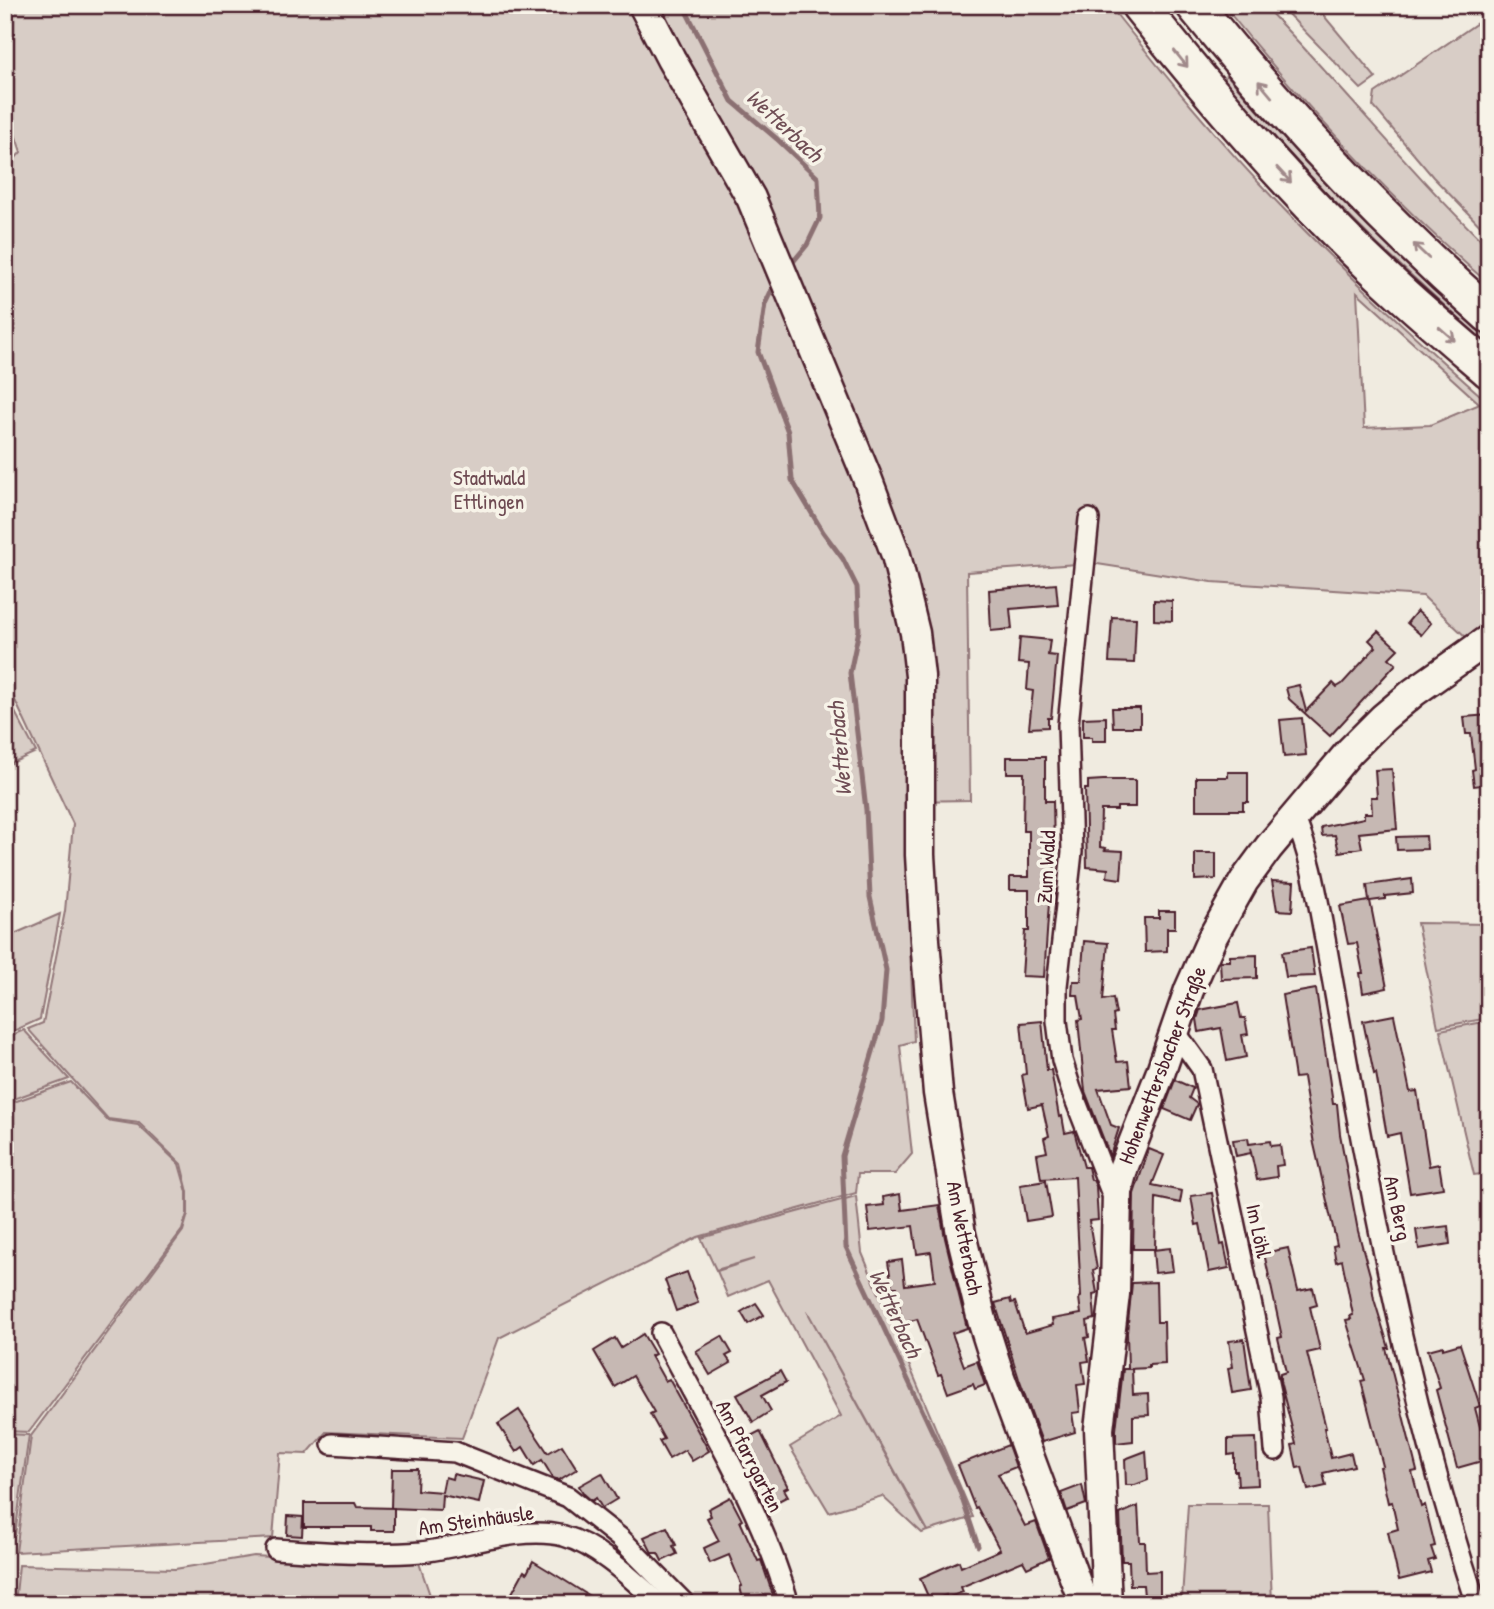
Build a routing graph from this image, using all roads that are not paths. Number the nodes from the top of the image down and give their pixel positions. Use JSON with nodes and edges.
{"nodes":[{"id":1,"x":643,"y":5,"type":"edge"},
{"id":2,"x":1139,"y":5,"type":"edge"},
{"id":3,"x":1194,"y":5,"type":"edge"},
{"id":4,"x":1489,"y":315,"type":"edge"},
{"id":5,"x":1489,"y":370,"type":"edge"},
{"id":6,"x":1088,"y":519,"type":"dead end"},
{"id":7,"x":1489,"y":639,"type":"edge"},
{"id":8,"x":1294,"y":817,"type":"junction"},
{"id":9,"x":1174,"y":1030,"type":"junction"},
{"id":10,"x":1116,"y":1207,"type":"junction"},
{"id":11,"x":661,"y":1333,"type":"dead end"},
{"id":12,"x":332,"y":1444,"type":"dead end"},
{"id":13,"x":1275,"y":1450,"type":"dead end"},
{"id":14,"x":276,"y":1549,"type":"dead end"},
{"id":15,"x":660,"y":1604,"type":"edge"},
{"id":16,"x":685,"y":1604,"type":"edge"},
{"id":17,"x":789,"y":1604,"type":"edge"},
{"id":18,"x":1084,"y":1604,"type":"edge"},
{"id":19,"x":1107,"y":1604,"type":"edge"},
{"id":20,"x":1476,"y":1604,"type":"edge"}],
"edges":[{"from":1,"to":18,"type":"main road","name":"Am Wetterbach"},
{"from":2,"to":5,"type":"highway","one_way":true},
{"from":4,"to":3,"type":"highway","one_way":true},
{"from":6,"to":10,"type":"street","name":"Zum Wald"},
{"from":7,"to":8,"type":"main road","name":"Hohenwettersbacher Straße"},
{"from":8,"to":9,"type":"main road","name":"Hohenwettersbacher Straße"},
{"from":8,"to":20,"type":"street","name":"Am Berg"},
{"from":9,"to":10,"type":"main road","name":"Hohenwettersbacher Straße"},
{"from":9,"to":13,"type":"street","name":"Im Löhl"},
{"from":10,"to":19,"type":"main road","name":"Hohenwettersbacher Straße"},
{"from":11,"to":17,"type":"street","name":"Am Pfarrgarten"},
{"from":12,"to":16,"type":"street"},
{"from":14,"to":15,"type":"street","name":"Am Steinhäusle"}]}
